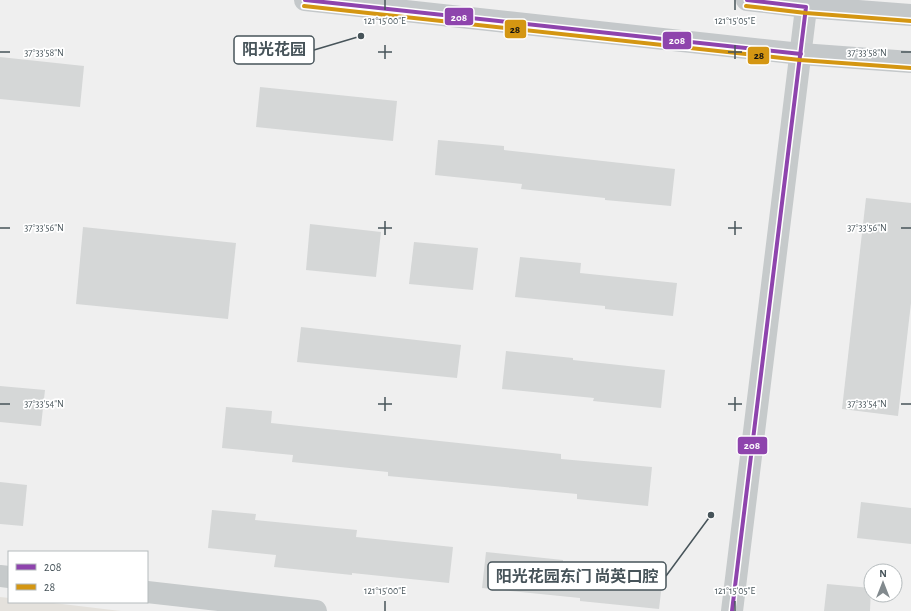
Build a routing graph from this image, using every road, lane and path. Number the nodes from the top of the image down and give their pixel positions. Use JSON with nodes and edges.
{"nodes":[{"id":1,"x":305,"y":0,"type":"edge"},
{"id":2,"x":747,"y":0,"type":"edge"},
{"id":3,"x":807,"y":4,"type":"edge"},
{"id":4,"x":911,"y":15,"type":"edge"},
{"id":5,"x":801,"y":54,"type":"junction"},
{"id":6,"x":911,"y":62,"type":"edge"},
{"id":7,"x":148,"y":592,"type":"edge"},
{"id":8,"x":316,"y":611,"type":"edge"},
{"id":9,"x":732,"y":611,"type":"edge"}],
"edges":[{"from":1,"to":5,"type":"main road"},
{"from":2,"to":3,"type":"main road"},
{"from":3,"to":4,"type":"main road"},
{"from":3,"to":5,"type":"street"},
{"from":5,"to":6,"type":"main road"},
{"from":5,"to":9,"type":"street"},
{"from":7,"to":8,"type":"street"}]}
